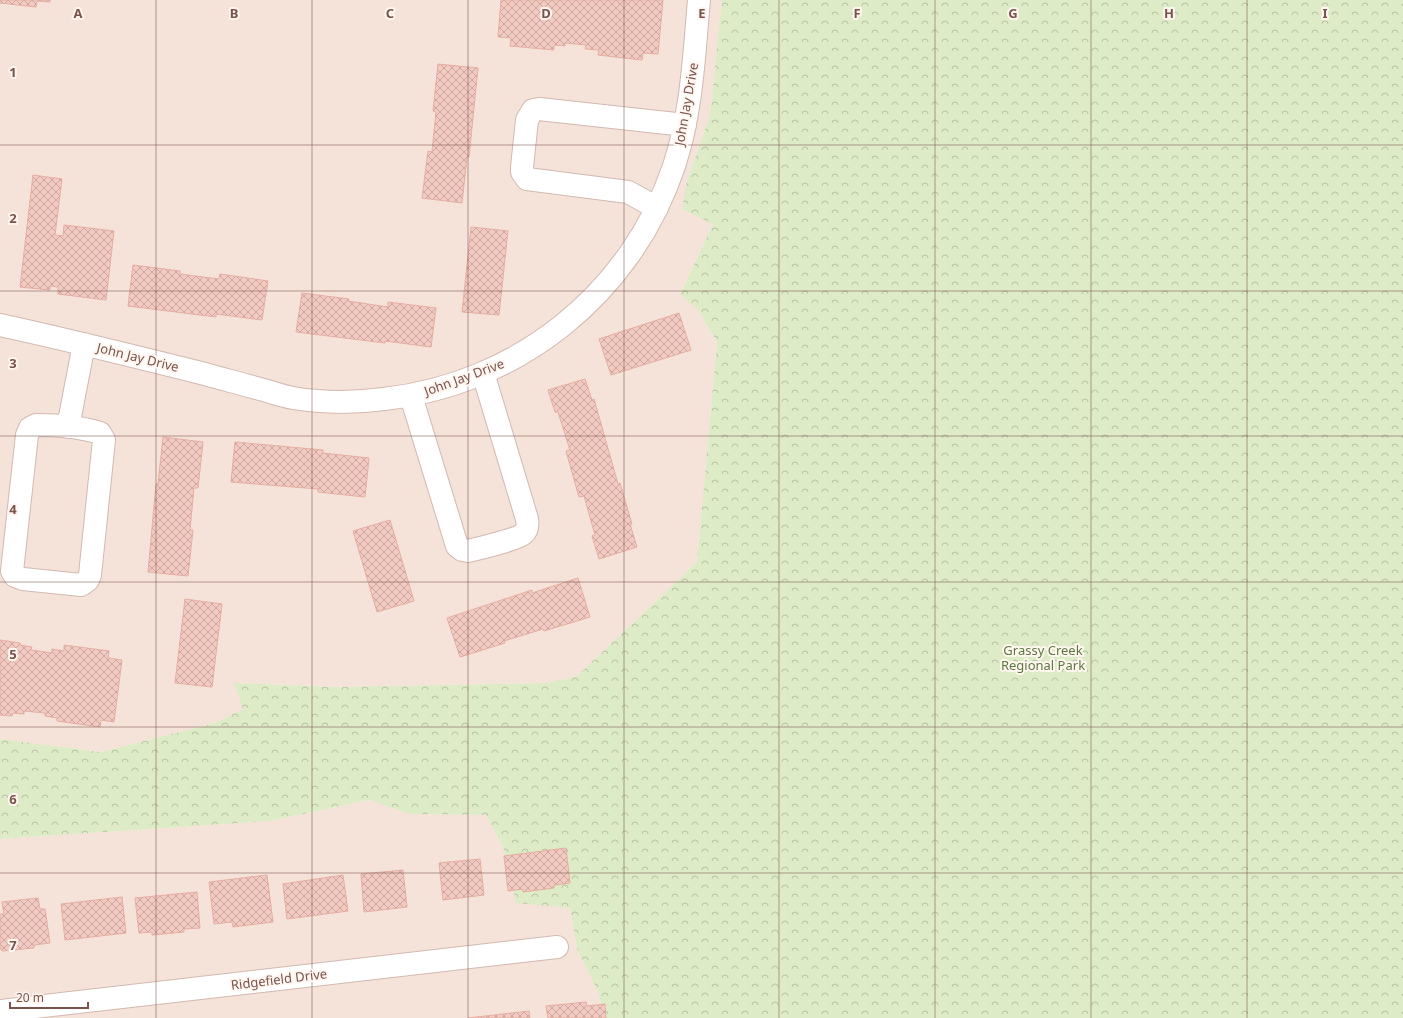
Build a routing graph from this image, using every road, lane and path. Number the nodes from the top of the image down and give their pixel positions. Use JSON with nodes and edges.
{"nodes":[{"id":1,"x":699,"y":0,"type":"edge"},
{"id":2,"x":685,"y":125,"type":"junction"},
{"id":3,"x":657,"y":208,"type":"junction"},
{"id":4,"x":0,"y":325,"type":"edge"},
{"id":5,"x":84,"y":344,"type":"junction"},
{"id":6,"x":483,"y":373,"type":"junction"},
{"id":7,"x":411,"y":396,"type":"junction"},
{"id":8,"x":68,"y":427,"type":"junction"},
{"id":9,"x":557,"y":947,"type":"dead end"},
{"id":10,"x":0,"y":1011,"type":"edge"}],
"edges":[{"from":1,"to":2,"type":"street","name":"John Jay Drive"},
{"from":2,"to":3,"type":"street","name":"John Jay Drive"},
{"from":2,"to":3,"type":"street"},
{"from":3,"to":6,"type":"street","name":"John Jay Drive"},
{"from":4,"to":5,"type":"street","name":"John Jay Drive"},
{"from":5,"to":7,"type":"street","name":"John Jay Drive"},
{"from":5,"to":8,"type":"street"},
{"from":6,"to":7,"type":"street","name":"John Jay Drive"},
{"from":6,"to":7,"type":"street"},
{"from":8,"to":8,"type":"street"},
{"from":9,"to":10,"type":"street","name":"Ridgefield Drive"}]}
